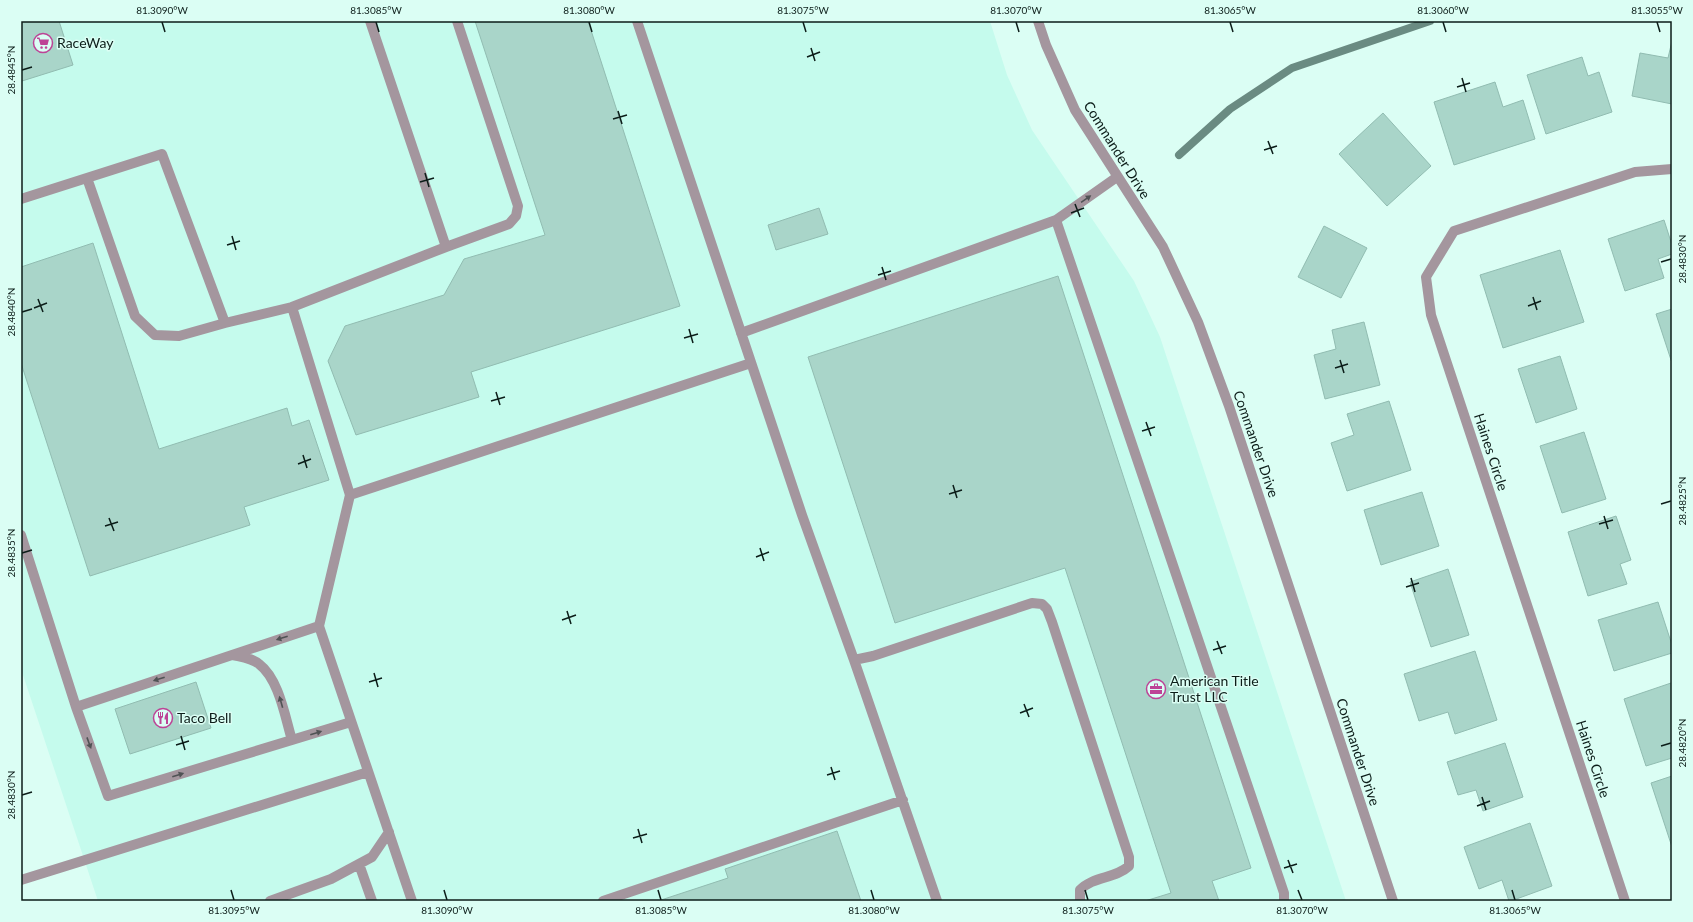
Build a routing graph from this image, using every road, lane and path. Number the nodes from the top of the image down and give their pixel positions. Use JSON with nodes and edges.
{"nodes":[{"id":1,"x":370,"y":21,"type":"edge"},
{"id":2,"x":457,"y":21,"type":"edge"},
{"id":3,"x":637,"y":21,"type":"edge"},
{"id":4,"x":1038,"y":21,"type":"edge"},
{"id":5,"x":1672,"y":169,"type":"edge"},
{"id":6,"x":1117,"y":177,"type":"junction"},
{"id":7,"x":88,"y":178,"type":"junction"},
{"id":8,"x":21,"y":199,"type":"edge"},
{"id":9,"x":1056,"y":220,"type":"junction"},
{"id":10,"x":446,"y":247,"type":"junction"},
{"id":11,"x":292,"y":307,"type":"junction"},
{"id":12,"x":225,"y":323,"type":"junction"},
{"id":13,"x":741,"y":333,"type":"junction"},
{"id":14,"x":751,"y":363,"type":"junction"},
{"id":15,"x":350,"y":495,"type":"junction"},
{"id":16,"x":21,"y":535,"type":"edge"},
{"id":17,"x":319,"y":626,"type":"junction"},
{"id":18,"x":231,"y":655,"type":"junction"},
{"id":19,"x":854,"y":660,"type":"junction"},
{"id":20,"x":76,"y":707,"type":"junction"},
{"id":21,"x":351,"y":722,"type":"junction"},
{"id":22,"x":292,"y":740,"type":"junction"},
{"id":23,"x":368,"y":772,"type":"junction"},
{"id":24,"x":903,"y":800,"type":"junction"},
{"id":25,"x":388,"y":832,"type":"junction"},
{"id":26,"x":359,"y":864,"type":"junction"},
{"id":27,"x":21,"y":880,"type":"edge"},
{"id":28,"x":365,"y":883,"type":"junction"},
{"id":29,"x":270,"y":901,"type":"edge"},
{"id":30,"x":365,"y":901,"type":"edge"},
{"id":31,"x":372,"y":901,"type":"edge"},
{"id":32,"x":412,"y":901,"type":"edge"},
{"id":33,"x":603,"y":901,"type":"edge"},
{"id":34,"x":937,"y":901,"type":"edge"},
{"id":35,"x":1080,"y":901,"type":"edge"},
{"id":36,"x":1284,"y":901,"type":"edge"},
{"id":37,"x":1393,"y":901,"type":"edge"},
{"id":38,"x":1625,"y":901,"type":"edge"}],
"edges":[{"from":1,"to":10,"type":"street"},
{"from":2,"to":10,"type":"street"},
{"from":3,"to":13,"type":"street"},
{"from":4,"to":6,"type":"street","name":"Commander Drive"},
{"from":5,"to":38,"type":"street","name":"Haines Circle"},
{"from":9,"to":6,"type":"street","one_way":true},
{"from":6,"to":37,"type":"street","name":"Commander Drive"},
{"from":7,"to":8,"type":"street"},
{"from":7,"to":12,"type":"street"},
{"from":7,"to":12,"type":"street"},
{"from":9,"to":13,"type":"street"},
{"from":9,"to":36,"type":"street"},
{"from":10,"to":11,"type":"street"},
{"from":11,"to":12,"type":"street"},
{"from":11,"to":15,"type":"street"},
{"from":13,"to":14,"type":"street"},
{"from":14,"to":15,"type":"street"},
{"from":14,"to":19,"type":"street"},
{"from":15,"to":17,"type":"street"},
{"from":16,"to":20,"type":"street"},
{"from":17,"to":18,"type":"street","one_way":true},
{"from":17,"to":21,"type":"street"},
{"from":18,"to":20,"type":"street","one_way":true},
{"from":22,"to":18,"type":"street","one_way":true},
{"from":19,"to":24,"type":"street"},
{"from":19,"to":35,"type":"street"},
{"from":20,"to":22,"type":"street","one_way":true},
{"from":22,"to":21,"type":"street","one_way":true},
{"from":21,"to":23,"type":"street"},
{"from":23,"to":25,"type":"street"},
{"from":23,"to":27,"type":"street"},
{"from":24,"to":33,"type":"street"},
{"from":24,"to":34,"type":"street"},
{"from":25,"to":26,"type":"street"},
{"from":25,"to":32,"type":"street"},
{"from":26,"to":28,"type":"street"},
{"from":26,"to":29,"type":"street"},
{"from":28,"to":30,"type":"street"},
{"from":28,"to":31,"type":"street"}]}
